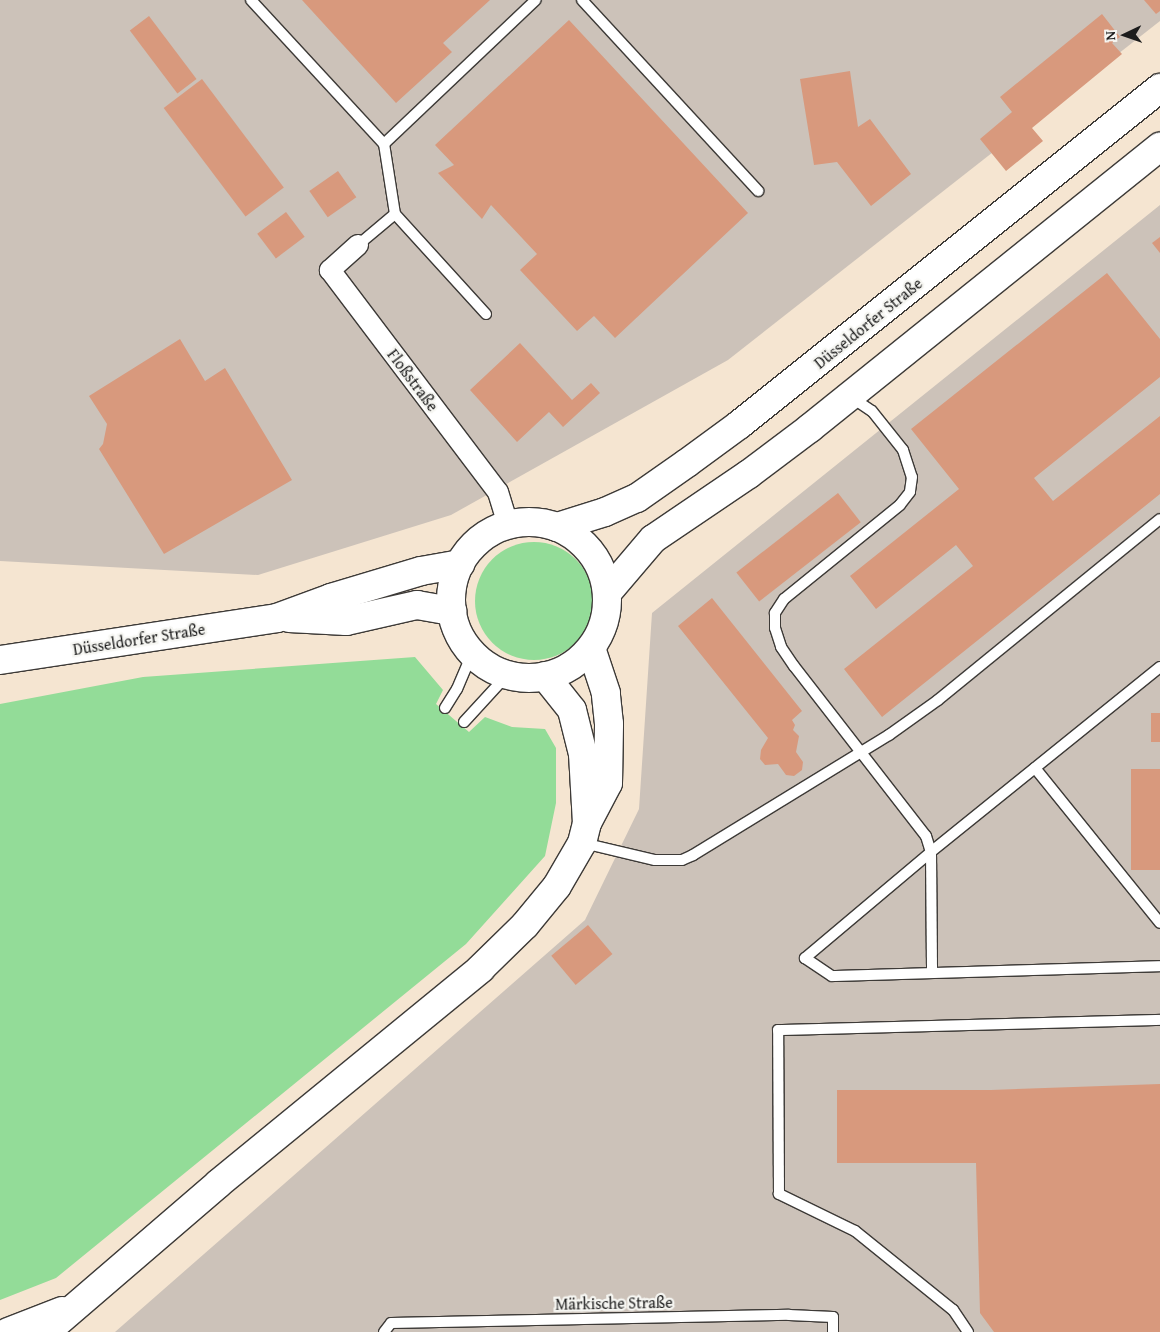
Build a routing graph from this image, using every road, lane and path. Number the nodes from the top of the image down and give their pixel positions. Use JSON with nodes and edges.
{"nodes":[{"id":1,"x":251,"y":0,"type":"edge"},
{"id":2,"x":536,"y":0,"type":"edge"},
{"id":3,"x":582,"y":0,"type":"edge"},
{"id":4,"x":1160,"y":88,"type":"edge"},
{"id":5,"x":384,"y":144,"type":"junction"},
{"id":6,"x":1160,"y":147,"type":"edge"},
{"id":7,"x":758,"y":191,"type":"dead end"},
{"id":8,"x":395,"y":214,"type":"junction"},
{"id":9,"x":358,"y":245,"type":"joint"},
{"id":10,"x":486,"y":314,"type":"dead end"},
{"id":11,"x":850,"y":396,"type":"junction"},
{"id":12,"x":1160,"y":520,"type":"edge"},
{"id":13,"x":508,"y":525,"type":"junction"},
{"id":14,"x":557,"y":527,"type":"junction"},
{"id":15,"x":460,"y":564,"type":"junction"},
{"id":16,"x":607,"y":593,"type":"junction"},
{"id":17,"x":452,"y":612,"type":"junction"},
{"id":18,"x":277,"y":618,"type":"junction"},
{"id":19,"x":591,"y":648,"type":"junction"},
{"id":20,"x":472,"y":653,"type":"junction"},
{"id":21,"x":0,"y":660,"type":"edge"},
{"id":22,"x":1160,"y":666,"type":"edge"},
{"id":23,"x":507,"y":675,"type":"junction"},
{"id":24,"x":546,"y":676,"type":"junction"},
{"id":25,"x":445,"y":708,"type":"dead end"},
{"id":26,"x":464,"y":722,"type":"dead end"},
{"id":27,"x":861,"y":752,"type":"junction"},
{"id":28,"x":1035,"y":768,"type":"junction"},
{"id":29,"x":585,"y":833,"type":"junction"},
{"id":30,"x":931,"y":852,"type":"junction"},
{"id":31,"x":1160,"y":923,"type":"edge"},
{"id":32,"x":1160,"y":966,"type":"edge"},
{"id":33,"x":932,"y":972,"type":"junction"},
{"id":34,"x":1160,"y":1020,"type":"edge"},
{"id":35,"x":73,"y":1307,"type":"junction"},
{"id":36,"x":8,"y":1332,"type":"edge"},
{"id":37,"x":46,"y":1332,"type":"edge"},
{"id":38,"x":384,"y":1332,"type":"edge"},
{"id":39,"x":833,"y":1332,"type":"edge"},
{"id":40,"x":968,"y":1332,"type":"edge"}],
"edges":[{"from":1,"to":5,"type":"lane"},
{"from":2,"to":5,"type":"lane"},
{"from":3,"to":7,"type":"lane"},
{"from":4,"to":14,"type":"main road","name":"Düsseldorfer Straße"},
{"from":5,"to":8,"type":"lane"},
{"from":6,"to":11,"type":"main road"},
{"from":8,"to":9,"type":"lane"},
{"from":8,"to":10,"type":"lane"},
{"from":9,"to":13,"type":"street","name":"Floßstraße"},
{"from":11,"to":16,"type":"main road"},
{"from":11,"to":27,"type":"lane"},
{"from":12,"to":27,"type":"lane"},
{"from":13,"to":14,"type":"main road"},
{"from":13,"to":15,"type":"main road"},
{"from":14,"to":16,"type":"main road"},
{"from":15,"to":17,"type":"main road"},
{"from":15,"to":18,"type":"main road","name":"Düsseldorfer Straße"},
{"from":16,"to":19,"type":"main road"},
{"from":17,"to":18,"type":"main road","name":"Düsseldorfer Straße"},
{"from":17,"to":20,"type":"main road"},
{"from":18,"to":21,"type":"main road","name":"Düsseldorfer Straße"},
{"from":19,"to":24,"type":"main road"},
{"from":19,"to":29,"type":"main road"},
{"from":20,"to":23,"type":"main road"},
{"from":20,"to":25,"type":"lane"},
{"from":22,"to":28,"type":"lane"},
{"from":23,"to":24,"type":"main road"},
{"from":23,"to":26,"type":"lane"},
{"from":24,"to":29,"type":"main road"},
{"from":27,"to":29,"type":"lane"},
{"from":27,"to":30,"type":"lane"},
{"from":28,"to":30,"type":"lane"},
{"from":28,"to":31,"type":"lane"},
{"from":29,"to":35,"type":"main road"},
{"from":30,"to":33,"type":"lane"},
{"from":30,"to":33,"type":"lane"},
{"from":32,"to":33,"type":"lane"},
{"from":34,"to":40,"type":"lane"},
{"from":35,"to":36,"type":"main road"},
{"from":35,"to":37,"type":"main road"},
{"from":38,"to":39,"type":"lane","name":"Märkische Straße"}]}
